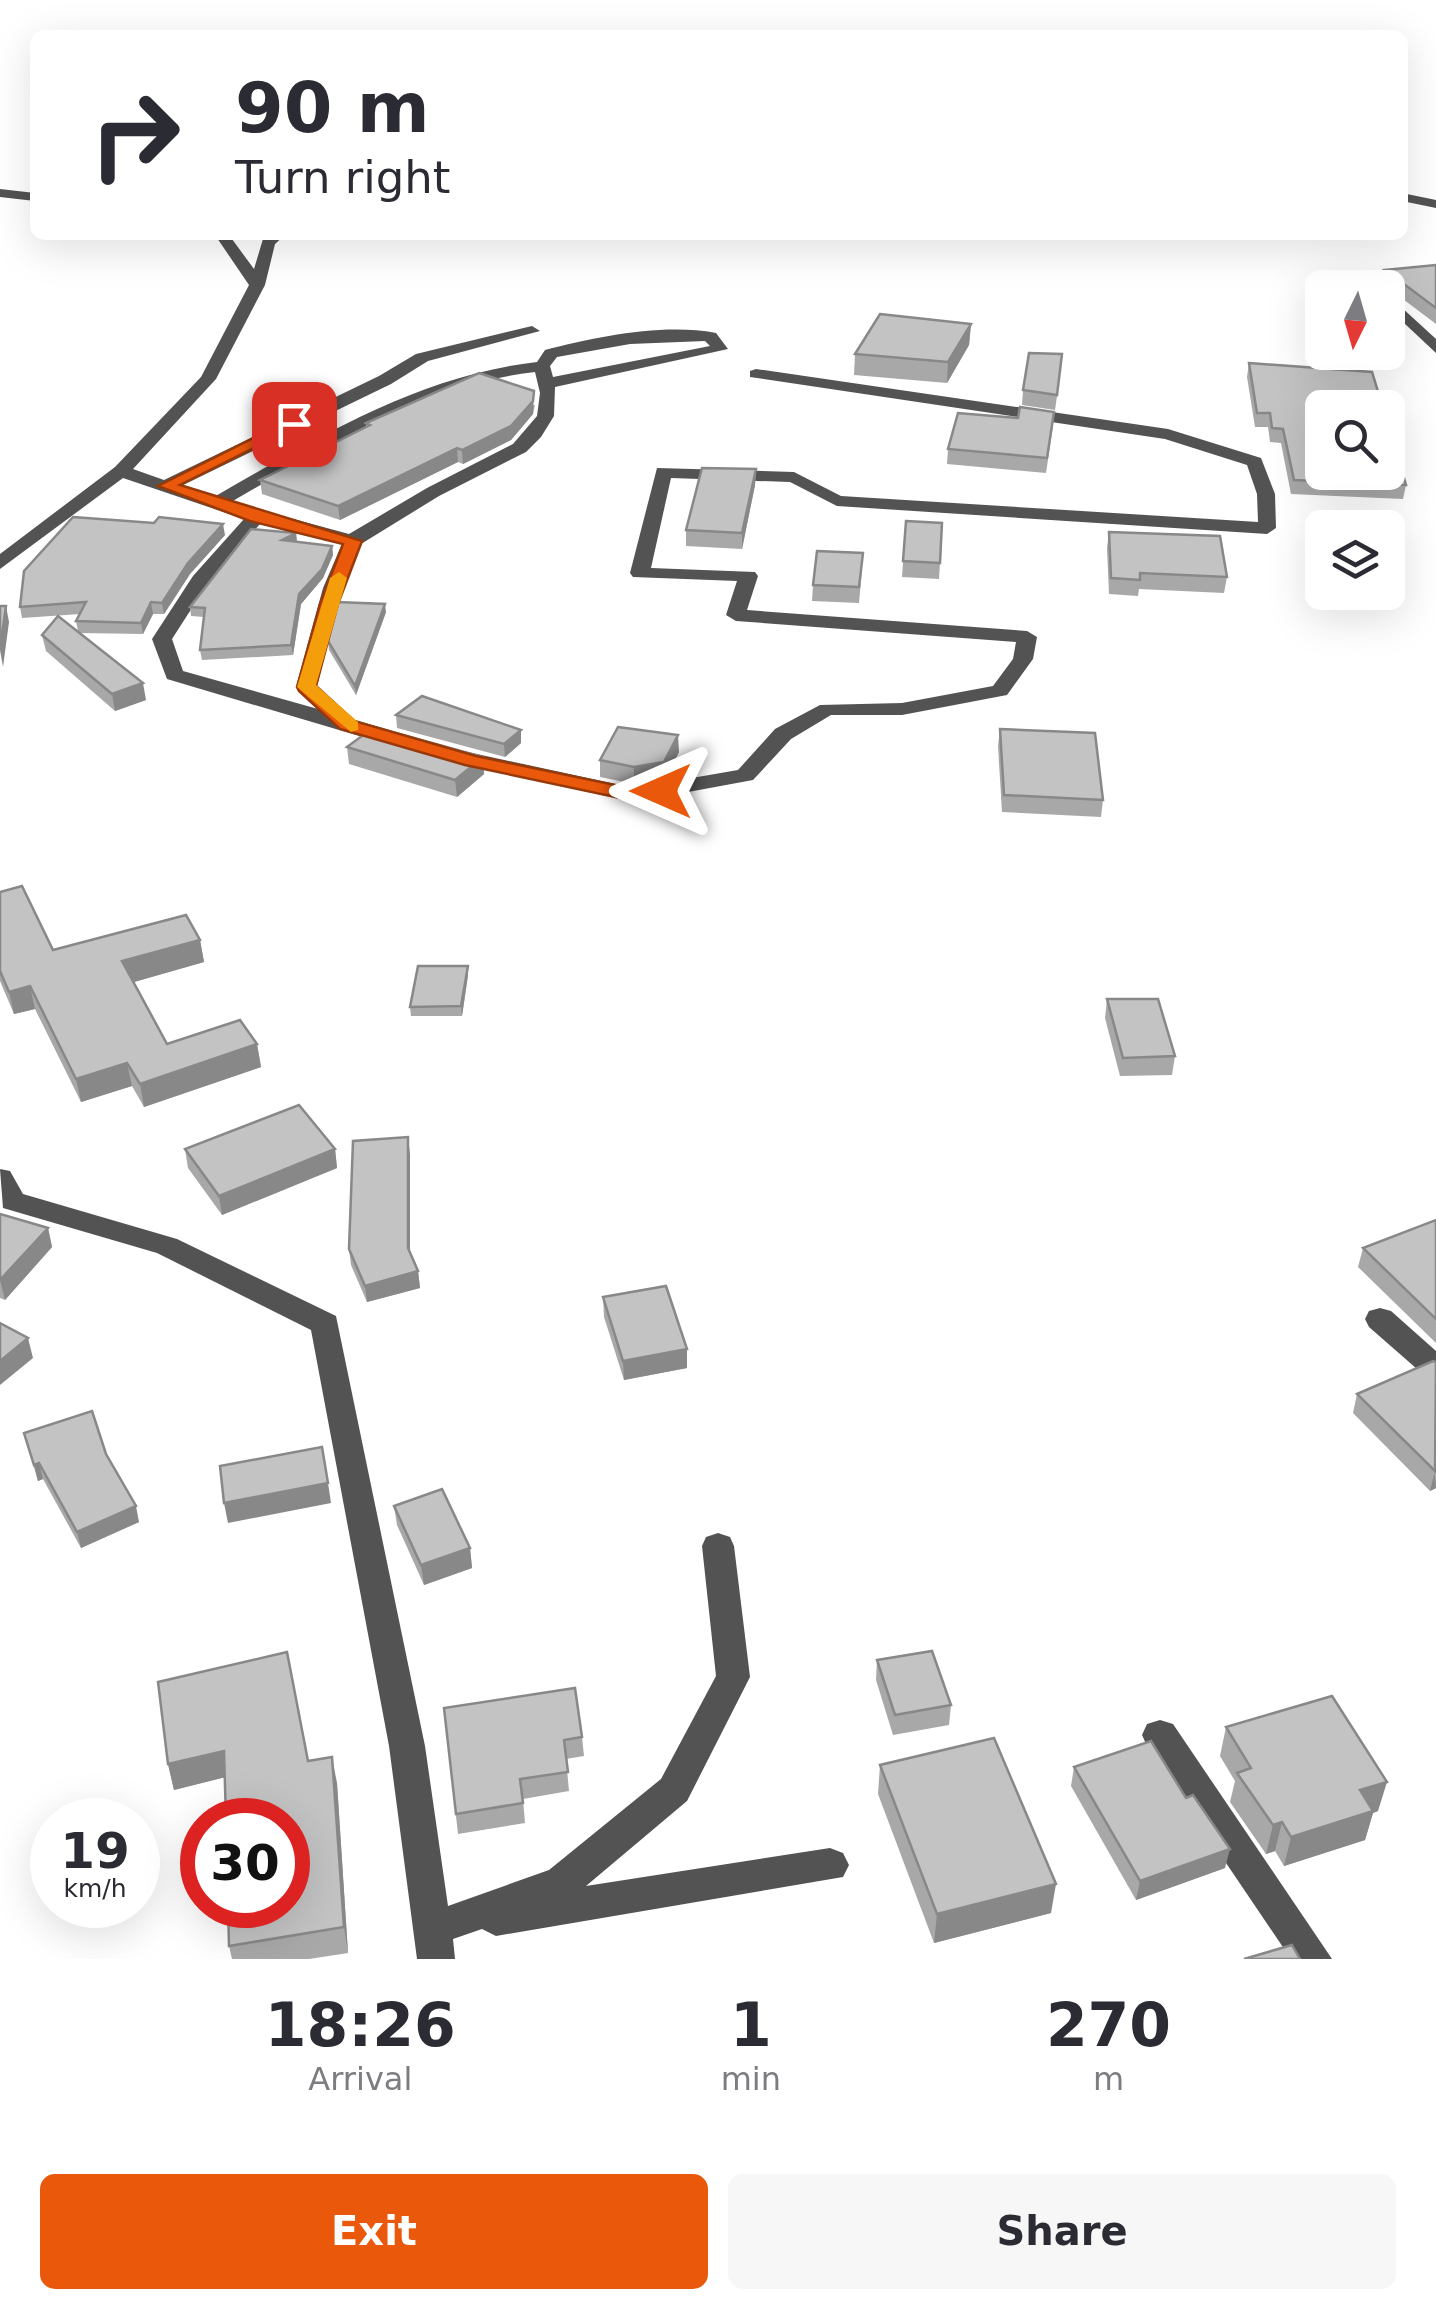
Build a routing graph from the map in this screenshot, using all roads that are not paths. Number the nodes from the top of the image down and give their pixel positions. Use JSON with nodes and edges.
{"nodes":[{"id":1,"x":0,"y":193,"type":"edge"},
{"id":2,"x":30,"y":196,"type":"edge"},
{"id":3,"x":1408,"y":198,"type":"edge"},
{"id":4,"x":1436,"y":204,"type":"edge"},
{"id":5,"x":225,"y":240,"type":"edge"},
{"id":6,"x":271,"y":240,"type":"edge"},
{"id":7,"x":257,"y":286,"type":"junction"},
{"id":8,"x":1405,"y":317,"type":"edge"},
{"id":9,"x":532,"y":331,"type":"dead end"},
{"id":10,"x":1436,"y":348,"type":"edge"},
{"id":11,"x":545,"y":374,"type":"junction"},
{"id":12,"x":756,"y":374,"type":"dead end"},
{"id":13,"x":121,"y":471,"type":"junction"},
{"id":14,"x":166,"y":486,"type":"junction"},
{"id":15,"x":216,"y":503,"type":"junction"},
{"id":16,"x":256,"y":517,"type":"junction"},
{"id":17,"x":353,"y":541,"type":"junction"},
{"id":18,"x":0,"y":564,"type":"edge"},
{"id":19,"x":347,"y":725,"type":"junction"},
{"id":20,"x":0,"y":1178,"type":"edge"},
{"id":21,"x":1380,"y":1319,"type":"dead end"},
{"id":22,"x":1436,"y":1368,"type":"edge"},
{"id":23,"x":718,"y":1546,"type":"dead end"},
{"id":24,"x":1160,"y":1735,"type":"dead end"},
{"id":25,"x":830,"y":1865,"type":"dead end"},
{"id":26,"x":434,"y":1944,"type":"edge"},
{"id":27,"x":1313,"y":1959,"type":"edge"}],
"edges":[{"from":1,"to":2,"type":"street"},
{"from":3,"to":4,"type":"street"},
{"from":5,"to":7,"type":"street"},
{"from":6,"to":7,"type":"street"},
{"from":7,"to":13,"type":"street"},
{"from":8,"to":10,"type":"street"},
{"from":9,"to":14,"type":"street"},
{"from":11,"to":11,"type":"street"},
{"from":11,"to":15,"type":"street"},
{"from":11,"to":17,"type":"street"},
{"from":12,"to":19,"type":"street"},
{"from":13,"to":14,"type":"street"},
{"from":13,"to":18,"type":"street"},
{"from":14,"to":15,"type":"street"},
{"from":15,"to":16,"type":"street"},
{"from":16,"to":17,"type":"street"},
{"from":16,"to":19,"type":"street"},
{"from":17,"to":19,"type":"street"},
{"from":20,"to":26,"type":"street"},
{"from":21,"to":22,"type":"street"},
{"from":23,"to":26,"type":"street"},
{"from":24,"to":27,"type":"street"},
{"from":25,"to":26,"type":"street"}]}
